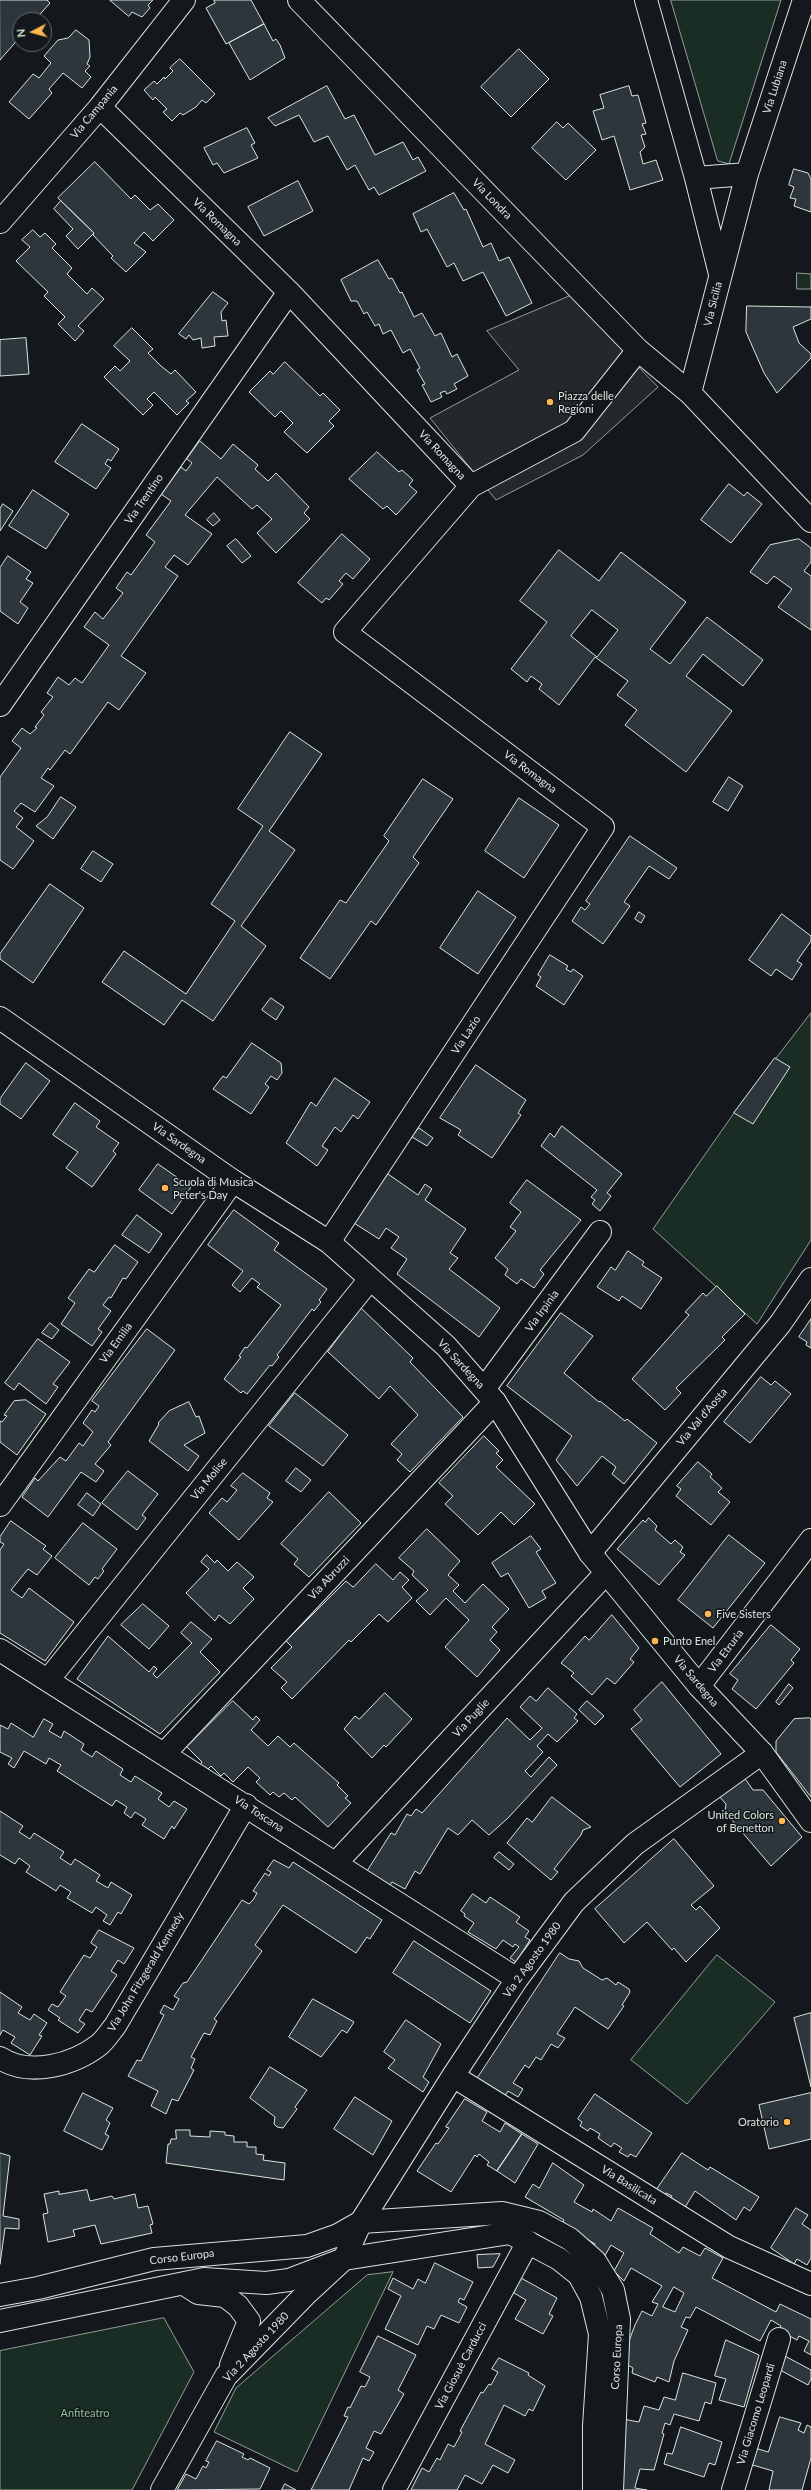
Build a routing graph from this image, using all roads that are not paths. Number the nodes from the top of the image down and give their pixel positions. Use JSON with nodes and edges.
{"nodes":[{"id":1,"x":184,"y":0,"type":"edge"},
{"id":2,"x":299,"y":0,"type":"edge"},
{"id":3,"x":646,"y":0,"type":"edge"},
{"id":4,"x":804,"y":0,"type":"edge"},
{"id":5,"x":100,"y":107,"type":"junction"},
{"id":6,"x":747,"y":174,"type":"junction"},
{"id":7,"x":696,"y":178,"type":"junction"},
{"id":8,"x":0,"y":222,"type":"edge"},
{"id":9,"x":720,"y":275,"type":"junction"},
{"id":10,"x":289,"y":292,"type":"junction"},
{"id":11,"x":638,"y":350,"type":"junction"},
{"id":12,"x":690,"y":393,"type":"junction"},
{"id":13,"x":471,"y":486,"type":"junction"},
{"id":14,"x":811,"y":521,"type":"edge"},
{"id":15,"x":0,"y":705,"type":"edge"},
{"id":16,"x":603,"y":827,"type":"joint"},
{"id":17,"x":0,"y":1018,"type":"edge"},
{"id":18,"x":233,"y":1181,"type":"junction"},
{"id":19,"x":600,"y":1232,"type":"dead end"},
{"id":20,"x":329,"y":1242,"type":"junction"},
{"id":21,"x":370,"y":1279,"type":"junction"},
{"id":22,"x":811,"y":1279,"type":"edge"},
{"id":23,"x":489,"y":1396,"type":"junction"},
{"id":24,"x":0,"y":1505,"type":"edge"},
{"id":25,"x":811,"y":1540,"type":"edge"},
{"id":26,"x":590,"y":1553,"type":"junction"},
{"id":27,"x":606,"y":1573,"type":"junction"},
{"id":28,"x":0,"y":1650,"type":"edge"},
{"id":29,"x":48,"y":1680,"type":"junction"},
{"id":30,"x":699,"y":1686,"type":"junction"},
{"id":31,"x":762,"y":1753,"type":"junction"},
{"id":32,"x":164,"y":1754,"type":"junction"},
{"id":33,"x":246,"y":1805,"type":"junction"},
{"id":34,"x":811,"y":1821,"type":"edge"},
{"id":35,"x":336,"y":1863,"type":"junction"},
{"id":36,"x":517,"y":1979,"type":"junction"},
{"id":37,"x":0,"y":2058,"type":"edge"},
{"id":38,"x":452,"y":2076,"type":"junction"},
{"id":39,"x":361,"y":2222,"type":"junction"},
{"id":40,"x":528,"y":2242,"type":"junction"},
{"id":41,"x":344,"y":2259,"type":"junction"},
{"id":42,"x":184,"y":2284,"type":"junction"},
{"id":43,"x":811,"y":2284,"type":"edge"},
{"id":44,"x":0,"y":2295,"type":"edge"},
{"id":45,"x":0,"y":2321,"type":"edge"},
{"id":46,"x":779,"y":2339,"type":"dead end"},
{"id":47,"x":226,"y":2376,"type":"junction"},
{"id":48,"x":162,"y":2490,"type":"edge"},
{"id":49,"x":394,"y":2490,"type":"edge"},
{"id":50,"x":594,"y":2490,"type":"edge"},
{"id":51,"x":612,"y":2490,"type":"edge"},
{"id":52,"x":733,"y":2490,"type":"edge"}],
"edges":[{"from":1,"to":5,"type":"street","name":"Via Campania"},
{"from":2,"to":11,"type":"street","name":"Via Londra"},
{"from":3,"to":7,"type":"street","name":"Via Sicilia"},
{"from":4,"to":6,"type":"street","name":"Via Lubiana"},
{"from":5,"to":8,"type":"street","name":"Via Campania"},
{"from":5,"to":10,"type":"street","name":"Via Romagna"},
{"from":6,"to":7,"type":"street"},
{"from":6,"to":9,"type":"street","name":"Via Lubiana"},
{"from":7,"to":9,"type":"street","name":"Via Sicilia"},
{"from":9,"to":12,"type":"street","name":"Via Sicilia"},
{"from":10,"to":13,"type":"street","name":"Via Romagna"},
{"from":10,"to":15,"type":"street","name":"Via Trentino"},
{"from":11,"to":12,"type":"street","name":"Via Londra"},
{"from":11,"to":13,"type":"street"},
{"from":12,"to":14,"type":"street"},
{"from":13,"to":16,"type":"street","name":"Via Romagna"},
{"from":16,"to":20,"type":"street","name":"Via Lazio"},
{"from":17,"to":18,"type":"street","name":"Via Sardegna"},
{"from":18,"to":20,"type":"street","name":"Via Sardegna"},
{"from":18,"to":24,"type":"street","name":"Via Emilia"},
{"from":19,"to":23,"type":"street","name":"Via Irpinia"},
{"from":20,"to":21,"type":"street","name":"Via Sardegna"},
{"from":21,"to":23,"type":"street","name":"Via Sardegna"},
{"from":21,"to":29,"type":"street","name":"Via Molise"},
{"from":22,"to":26,"type":"street","name":"Via Val d'Aosta"},
{"from":23,"to":26,"type":"street","name":"Via Sardegna"},
{"from":23,"to":32,"type":"street","name":"Via Abruzzi"},
{"from":25,"to":30,"type":"street","name":"Via Etruria"},
{"from":26,"to":27,"type":"street","name":"Via Sardegna"},
{"from":27,"to":30,"type":"street","name":"Via Sardegna"},
{"from":27,"to":35,"type":"street","name":"Via Puglie"},
{"from":28,"to":29,"type":"street","name":"Via Toscana"},
{"from":29,"to":32,"type":"street","name":"Via Toscana"},
{"from":30,"to":31,"type":"street","name":"Via Sardegna"},
{"from":31,"to":34,"type":"street","name":"Via Sardegna"},
{"from":31,"to":36,"type":"street","name":"Via 2 Agosto 1980"},
{"from":32,"to":33,"type":"street","name":"Via Toscana"},
{"from":33,"to":35,"type":"street","name":"Via Toscana"},
{"from":33,"to":37,"type":"street","name":"Via John Fitzgerald Kennedy"},
{"from":35,"to":36,"type":"street","name":"Via Toscana"},
{"from":36,"to":38,"type":"street","name":"Via 2 Agosto 1980"},
{"from":38,"to":39,"type":"street","name":"Via 2 Agosto 1980"},
{"from":38,"to":43,"type":"street","name":"Via Basilicata"},
{"from":39,"to":41,"type":"street"},
{"from":39,"to":44,"type":"street","name":"Corso Europa"},
{"from":39,"to":51,"type":"street","name":"Corso Europa"},
{"from":40,"to":41,"type":"street","name":"Corso Europa"},
{"from":40,"to":49,"type":"street","name":"Via Giosuè Carducci"},
{"from":40,"to":50,"type":"street","name":"Corso Europa"},
{"from":41,"to":42,"type":"street","name":"Corso Europa"},
{"from":41,"to":47,"type":"street","name":"Via 2 Agosto 1980"},
{"from":42,"to":45,"type":"street","name":"Corso Europa"},
{"from":42,"to":47,"type":"street"},
{"from":46,"to":52,"type":"street","name":"Via Giacomo Leopardi"},
{"from":47,"to":48,"type":"street","name":"Via 2 Agosto 1980"}]}
